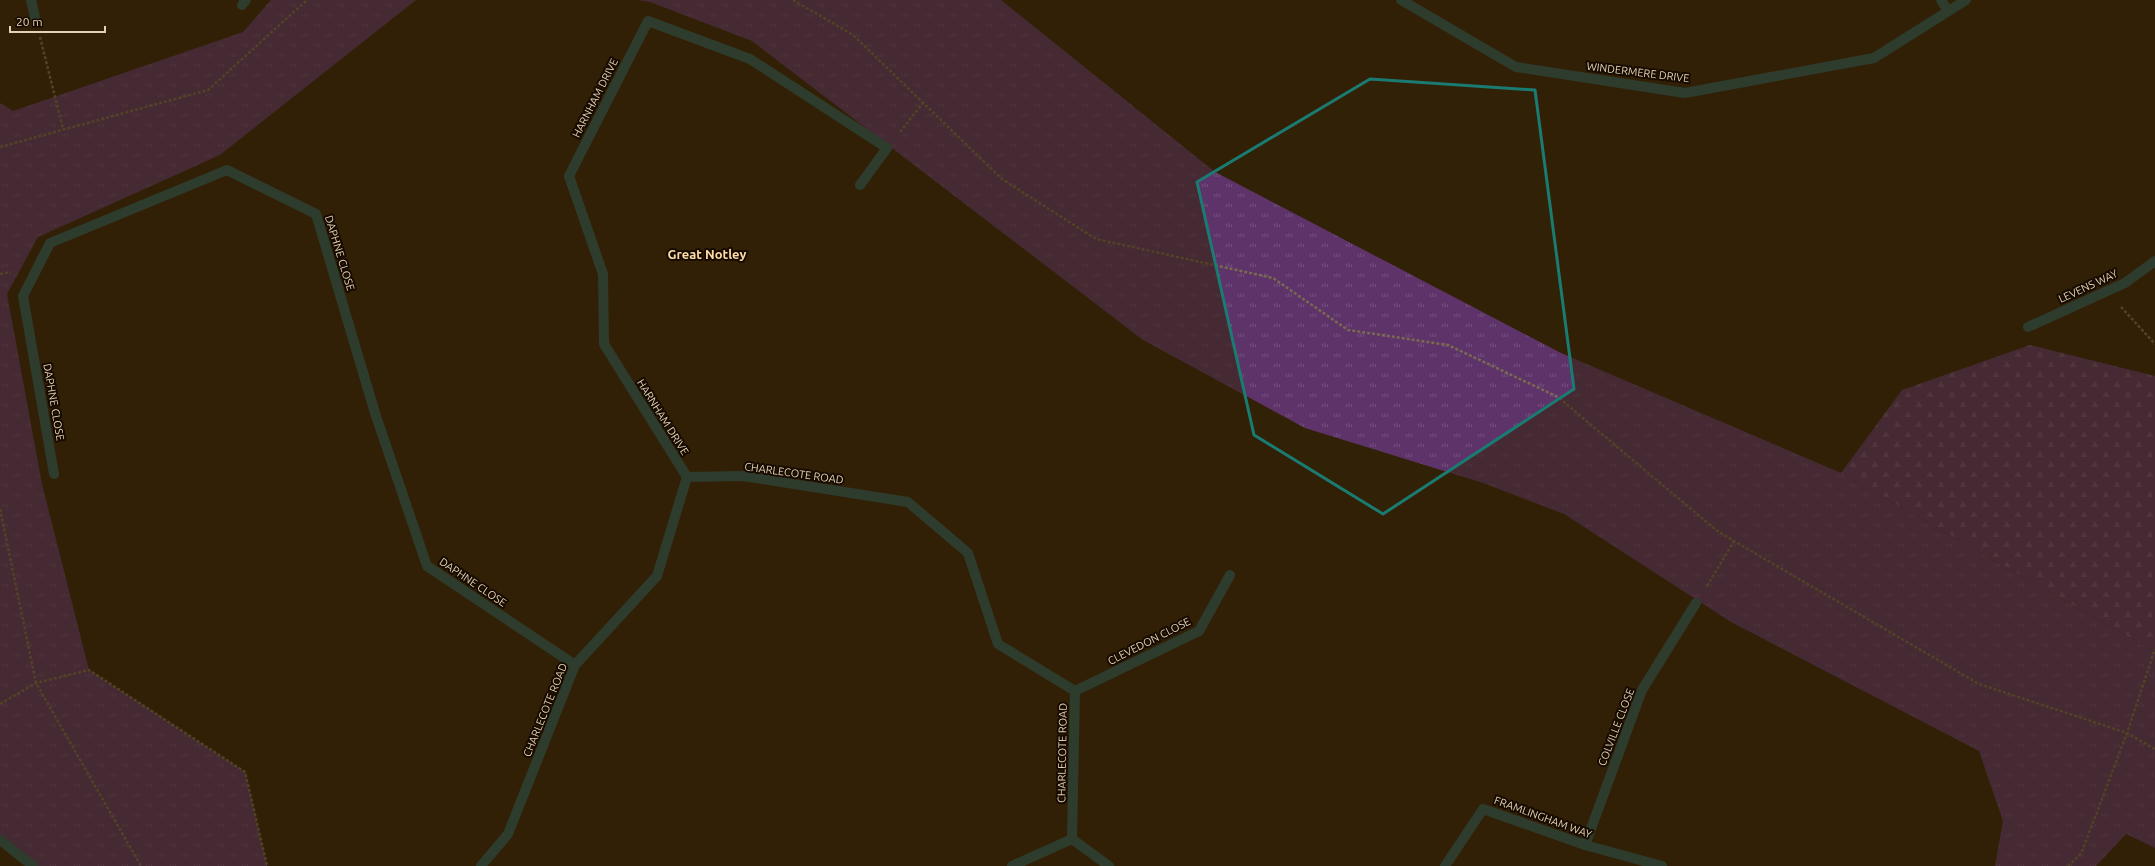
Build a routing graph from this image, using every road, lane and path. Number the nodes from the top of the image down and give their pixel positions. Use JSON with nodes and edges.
{"nodes":[{"id":1,"x":31,"y":0,"type":"edge"},
{"id":2,"x":307,"y":0,"type":"edge"},
{"id":3,"x":793,"y":0,"type":"edge"},
{"id":4,"x":1401,"y":0,"type":"edge"},
{"id":5,"x":1941,"y":0,"type":"edge"},
{"id":6,"x":1966,"y":0,"type":"edge"},
{"id":7,"x":1948,"y":11,"type":"junction"},
{"id":8,"x":35,"y":16,"type":"joint"},
{"id":9,"x":924,"y":103,"type":"junction"},
{"id":10,"x":63,"y":129,"type":"junction"},
{"id":11,"x":0,"y":147,"type":"edge"},
{"id":12,"x":887,"y":148,"type":"junction"},
{"id":13,"x":860,"y":185,"type":"dead end"},
{"id":14,"x":2155,"y":261,"type":"edge"},
{"id":15,"x":2107,"y":291,"type":"junction"},
{"id":16,"x":2028,"y":327,"type":"dead end"},
{"id":17,"x":2155,"y":344,"type":"edge"},
{"id":18,"x":54,"y":474,"type":"dead end"},
{"id":19,"x":687,"y":477,"type":"junction"},
{"id":20,"x":0,"y":509,"type":"edge"},
{"id":21,"x":1734,"y":541,"type":"junction"},
{"id":22,"x":1230,"y":575,"type":"dead end"},
{"id":23,"x":1696,"y":603,"type":"joint"},
{"id":24,"x":2155,"y":649,"type":"edge"},
{"id":25,"x":575,"y":665,"type":"junction"},
{"id":26,"x":36,"y":683,"type":"junction"},
{"id":27,"x":1075,"y":691,"type":"junction"},
{"id":28,"x":0,"y":704,"type":"edge"},
{"id":29,"x":2127,"y":733,"type":"junction"},
{"id":30,"x":2155,"y":749,"type":"edge"},
{"id":31,"x":1072,"y":839,"type":"junction"},
{"id":32,"x":0,"y":840,"type":"edge"},
{"id":33,"x":1585,"y":845,"type":"junction"},
{"id":34,"x":33,"y":866,"type":"edge"},
{"id":35,"x":141,"y":866,"type":"edge"},
{"id":36,"x":267,"y":866,"type":"edge"},
{"id":37,"x":482,"y":866,"type":"edge"},
{"id":38,"x":1012,"y":866,"type":"edge"},
{"id":39,"x":1109,"y":866,"type":"edge"},
{"id":40,"x":1445,"y":866,"type":"edge"},
{"id":41,"x":1662,"y":866,"type":"edge"},
{"id":42,"x":2068,"y":866,"type":"edge"}],
"edges":[{"from":1,"to":8,"type":"street"},
{"from":2,"to":10,"type":"path"},
{"from":3,"to":9,"type":"path"},
{"from":4,"to":7,"type":"street","name":"WINDERMERE DRIVE"},
{"from":5,"to":7,"type":"street"},
{"from":6,"to":7,"type":"street","name":"WINDERMERE DRIVE"},
{"from":8,"to":10,"type":"path"},
{"from":9,"to":12,"type":"path"},
{"from":9,"to":21,"type":"path"},
{"from":10,"to":11,"type":"path"},
{"from":12,"to":13,"type":"street"},
{"from":12,"to":19,"type":"street","name":"HARNHAM DRIVE"},
{"from":14,"to":15,"type":"street","name":"LEVENS WAY"},
{"from":15,"to":16,"type":"street","name":"LEVENS WAY"},
{"from":15,"to":17,"type":"path"},
{"from":18,"to":25,"type":"street","name":"DAPHNE CLOSE"},
{"from":19,"to":25,"type":"street","name":"CHARLECOTE ROAD"},
{"from":19,"to":27,"type":"street","name":"CHARLECOTE ROAD"},
{"from":20,"to":26,"type":"path"},
{"from":21,"to":23,"type":"path"},
{"from":21,"to":29,"type":"path"},
{"from":22,"to":27,"type":"street","name":"CLEVEDON CLOSE"},
{"from":23,"to":33,"type":"street","name":"COLVILLE CLOSE"},
{"from":24,"to":29,"type":"path"},
{"from":25,"to":37,"type":"street","name":"CHARLECOTE ROAD"},
{"from":26,"to":28,"type":"path"},
{"from":26,"to":35,"type":"path"},
{"from":26,"to":36,"type":"path"},
{"from":27,"to":31,"type":"street","name":"CHARLECOTE ROAD"},
{"from":29,"to":30,"type":"path"},
{"from":29,"to":42,"type":"path"},
{"from":31,"to":38,"type":"street"},
{"from":31,"to":39,"type":"street"},
{"from":32,"to":34,"type":"street"},
{"from":33,"to":40,"type":"street","name":"FRAMLINGHAM WAY"},
{"from":33,"to":41,"type":"street","name":"FRAMLINGHAM WAY"}]}
